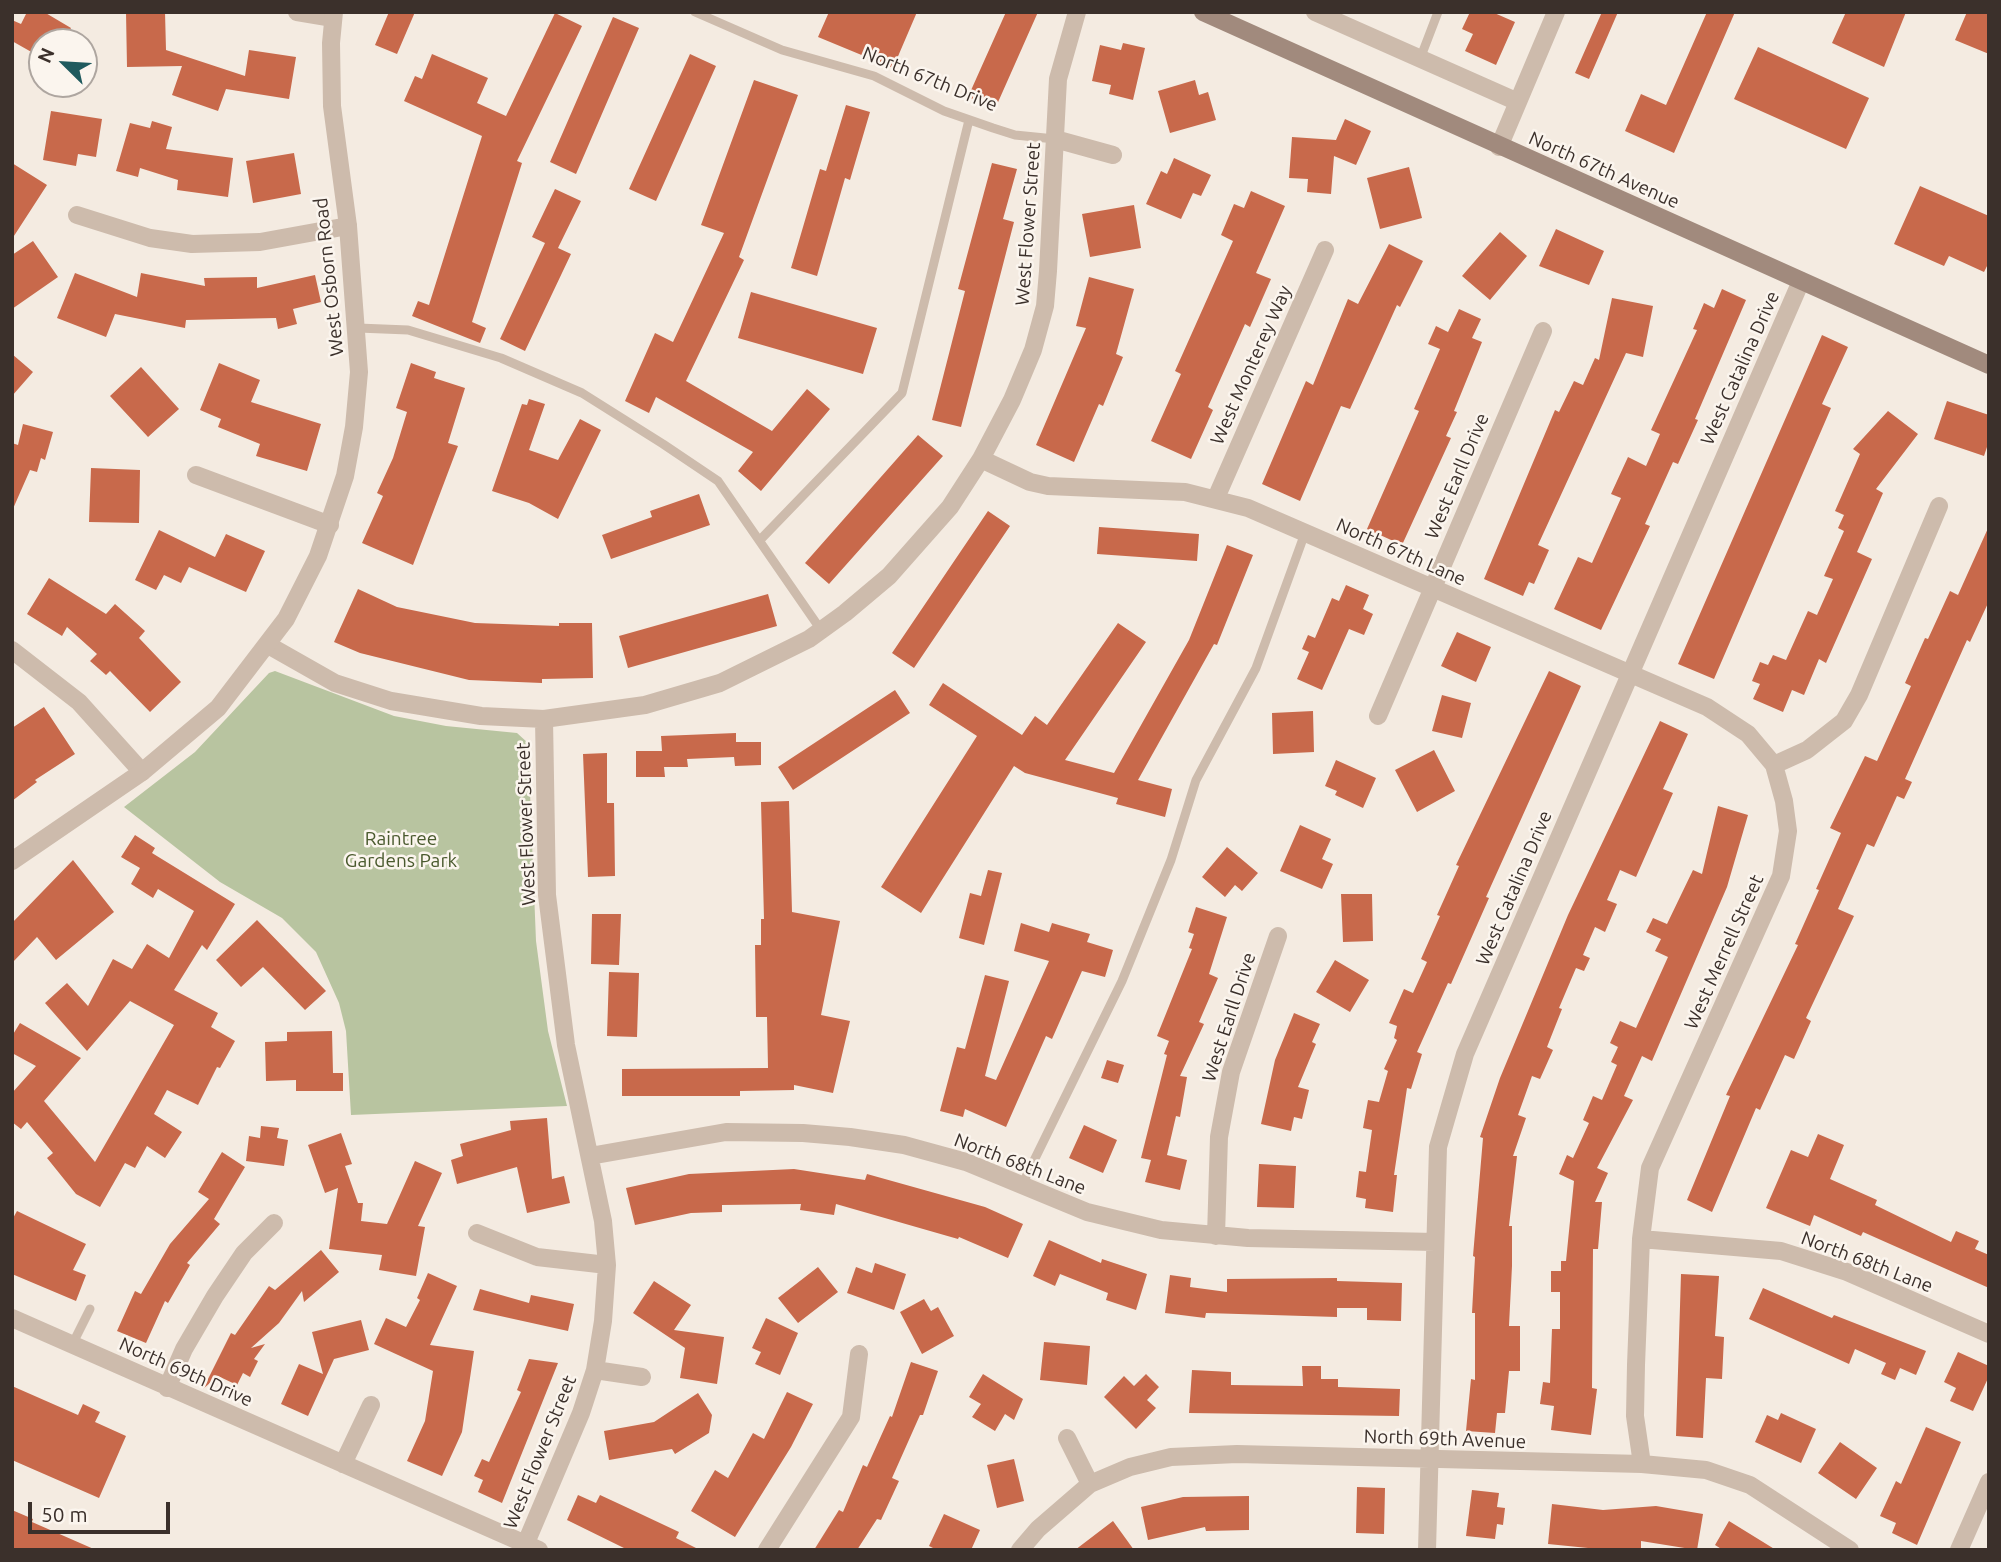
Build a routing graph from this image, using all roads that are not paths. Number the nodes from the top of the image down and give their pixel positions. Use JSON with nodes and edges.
{"nodes":[{"id":1,"x":297,"y":12,"type":"edge"},
{"id":2,"x":695,"y":12,"type":"edge"},
{"id":3,"x":1077,"y":12,"type":"edge"},
{"id":4,"x":1203,"y":12,"type":"edge"},
{"id":5,"x":1438,"y":12,"type":"edge"},
{"id":6,"x":1556,"y":12,"type":"edge"},
{"id":7,"x":1316,"y":13,"type":"edge"},
{"id":8,"x":334,"y":15,"type":"edge"},
{"id":9,"x":1420,"y":59,"type":"junction"},
{"id":10,"x":1518,"y":102,"type":"junction"},
{"id":11,"x":969,"y":120,"type":"junction"},
{"id":12,"x":1055,"y":139,"type":"junction"},
{"id":13,"x":1499,"y":147,"type":"junction"},
{"id":14,"x":1113,"y":155,"type":"dead end"},
{"id":15,"x":77,"y":215,"type":"dead end"},
{"id":16,"x":348,"y":226,"type":"junction"},
{"id":17,"x":1325,"y":250,"type":"dead end"},
{"id":18,"x":1801,"y":281,"type":"junction"},
{"id":19,"x":358,"y":328,"type":"junction"},
{"id":20,"x":1543,"y":331,"type":"dead end"},
{"id":21,"x":1989,"y":365,"type":"edge"},
{"id":22,"x":981,"y":459,"type":"junction"},
{"id":23,"x":196,"y":475,"type":"dead end"},
{"id":24,"x":1216,"y":498,"type":"junction"},
{"id":25,"x":1939,"y":506,"type":"dead end"},
{"id":26,"x":330,"y":525,"type":"junction"},
{"id":27,"x":1305,"y":533,"type":"junction"},
{"id":28,"x":760,"y":540,"type":"junction"},
{"id":29,"x":1431,"y":589,"type":"junction"},
{"id":30,"x":821,"y":631,"type":"junction"},
{"id":31,"x":268,"y":645,"type":"junction"},
{"id":32,"x":12,"y":650,"type":"edge"},
{"id":33,"x":1630,"y":674,"type":"junction"},
{"id":34,"x":1378,"y":716,"type":"dead end"},
{"id":35,"x":544,"y":719,"type":"junction"},
{"id":36,"x":1774,"y":765,"type":"junction"},
{"id":37,"x":142,"y":772,"type":"junction"},
{"id":38,"x":12,"y":861,"type":"edge"},
{"id":39,"x":1278,"y":936,"type":"dead end"},
{"id":40,"x":590,"y":1156,"type":"junction"},
{"id":41,"x":1022,"y":1185,"type":"junction"},
{"id":42,"x":274,"y":1223,"type":"dead end"},
{"id":43,"x":477,"y":1233,"type":"dead end"},
{"id":44,"x":1216,"y":1236,"type":"junction"},
{"id":45,"x":1642,"y":1239,"type":"junction"},
{"id":46,"x":1435,"y":1242,"type":"junction"},
{"id":47,"x":607,"y":1265,"type":"junction"},
{"id":48,"x":90,"y":1309,"type":"dead end"},
{"id":49,"x":12,"y":1318,"type":"edge"},
{"id":50,"x":1989,"y":1334,"type":"edge"},
{"id":51,"x":72,"y":1345,"type":"junction"},
{"id":52,"x":859,"y":1353,"type":"dead end"},
{"id":53,"x":595,"y":1370,"type":"junction"},
{"id":54,"x":642,"y":1377,"type":"dead end"},
{"id":55,"x":167,"y":1388,"type":"junction"},
{"id":56,"x":371,"y":1405,"type":"dead end"},
{"id":57,"x":1067,"y":1438,"type":"dead end"},
{"id":58,"x":1428,"y":1459,"type":"junction"},
{"id":59,"x":343,"y":1464,"type":"junction"},
{"id":60,"x":1642,"y":1464,"type":"junction"},
{"id":61,"x":1989,"y":1482,"type":"edge"},
{"id":62,"x":1090,"y":1484,"type":"junction"},
{"id":63,"x":529,"y":1548,"type":"edge"},
{"id":64,"x":767,"y":1550,"type":"edge"},
{"id":65,"x":1020,"y":1550,"type":"edge"},
{"id":66,"x":1427,"y":1550,"type":"edge"},
{"id":67,"x":1850,"y":1550,"type":"edge"},
{"id":68,"x":1959,"y":1550,"type":"edge"}],
"edges":[{"from":1,"to":8,"type":"street"},
{"from":2,"to":11,"type":"lane","name":"North 67th Drive"},
{"from":3,"to":12,"type":"street","name":"West Flower Street"},
{"from":4,"to":13,"type":"main road","name":"North 67th Avenue"},
{"from":5,"to":9,"type":"lane"},
{"from":6,"to":10,"type":"street"},
{"from":7,"to":9,"type":"street"},
{"from":8,"to":16,"type":"street","name":"West Osborn Road"},
{"from":9,"to":10,"type":"street"},
{"from":10,"to":13,"type":"street"},
{"from":11,"to":12,"type":"lane","name":"North 67th Drive"},
{"from":11,"to":28,"type":"lane"},
{"from":12,"to":14,"type":"street","name":"North 67th Drive"},
{"from":12,"to":22,"type":"street","name":"West Flower Street"},
{"from":13,"to":18,"type":"main road","name":"North 67th Avenue"},
{"from":15,"to":16,"type":"street"},
{"from":16,"to":19,"type":"street","name":"West Osborn Road"},
{"from":17,"to":24,"type":"street","name":"West Monterey Way"},
{"from":18,"to":21,"type":"main road","name":"North 67th Avenue"},
{"from":18,"to":33,"type":"street","name":"West Catalina Drive"},
{"from":19,"to":26,"type":"street","name":"West Osborn Road"},
{"from":19,"to":28,"type":"lane"},
{"from":20,"to":29,"type":"street","name":"West Earll Drive"},
{"from":22,"to":24,"type":"street","name":"North 67th Lane"},
{"from":22,"to":30,"type":"street","name":"West Flower Street"},
{"from":23,"to":26,"type":"street"},
{"from":24,"to":27,"type":"street","name":"North 67th Lane"},
{"from":25,"to":36,"type":"street"},
{"from":26,"to":31,"type":"street","name":"West Osborn Road"},
{"from":27,"to":29,"type":"street","name":"North 67th Lane"},
{"from":27,"to":41,"type":"lane"},
{"from":28,"to":30,"type":"lane"},
{"from":29,"to":33,"type":"street","name":"North 67th Lane"},
{"from":29,"to":34,"type":"street","name":"West Earll Drive"},
{"from":30,"to":35,"type":"street","name":"West Flower Street"},
{"from":31,"to":35,"type":"street"},
{"from":31,"to":37,"type":"street","name":"West Osborn Road"},
{"from":32,"to":37,"type":"street"},
{"from":33,"to":36,"type":"street","name":"North 67th Lane"},
{"from":33,"to":46,"type":"street","name":"West Catalina Drive"},
{"from":35,"to":40,"type":"street","name":"West Flower Street"},
{"from":36,"to":45,"type":"street","name":"West Merrell Street"},
{"from":37,"to":38,"type":"street","name":"West Osborn Road"},
{"from":39,"to":44,"type":"street","name":"West Earll Drive"},
{"from":40,"to":41,"type":"street","name":"North 68th Lane"},
{"from":40,"to":47,"type":"street","name":"West Flower Street"},
{"from":41,"to":44,"type":"street","name":"North 68th Lane"},
{"from":42,"to":55,"type":"street"},
{"from":43,"to":47,"type":"street"},
{"from":44,"to":46,"type":"street","name":"North 68th Lane"},
{"from":45,"to":50,"type":"street","name":"North 68th Lane"},
{"from":45,"to":60,"type":"street","name":"West Merrell Street"},
{"from":46,"to":58,"type":"street","name":"West Catalina Drive"},
{"from":47,"to":53,"type":"street","name":"West Flower Street"},
{"from":48,"to":51,"type":"lane"},
{"from":49,"to":51,"type":"street","name":"North 69th Drive"},
{"from":51,"to":55,"type":"street","name":"North 69th Drive"},
{"from":52,"to":64,"type":"street"},
{"from":53,"to":54,"type":"street","name":"West Flower Street"},
{"from":53,"to":63,"type":"street","name":"West Flower Street"},
{"from":55,"to":59,"type":"street","name":"North 69th Drive"},
{"from":56,"to":59,"type":"street"},
{"from":57,"to":62,"type":"street"},
{"from":58,"to":60,"type":"street","name":"North 69th Avenue"},
{"from":58,"to":62,"type":"street","name":"North 69th Avenue"},
{"from":58,"to":66,"type":"street","name":"West Catalina Drive"},
{"from":59,"to":63,"type":"street","name":"North 69th Drive"},
{"from":60,"to":67,"type":"street","name":"North 69th Avenue"},
{"from":61,"to":68,"type":"street"},
{"from":62,"to":65,"type":"street","name":"North 69th Avenue"}]}
